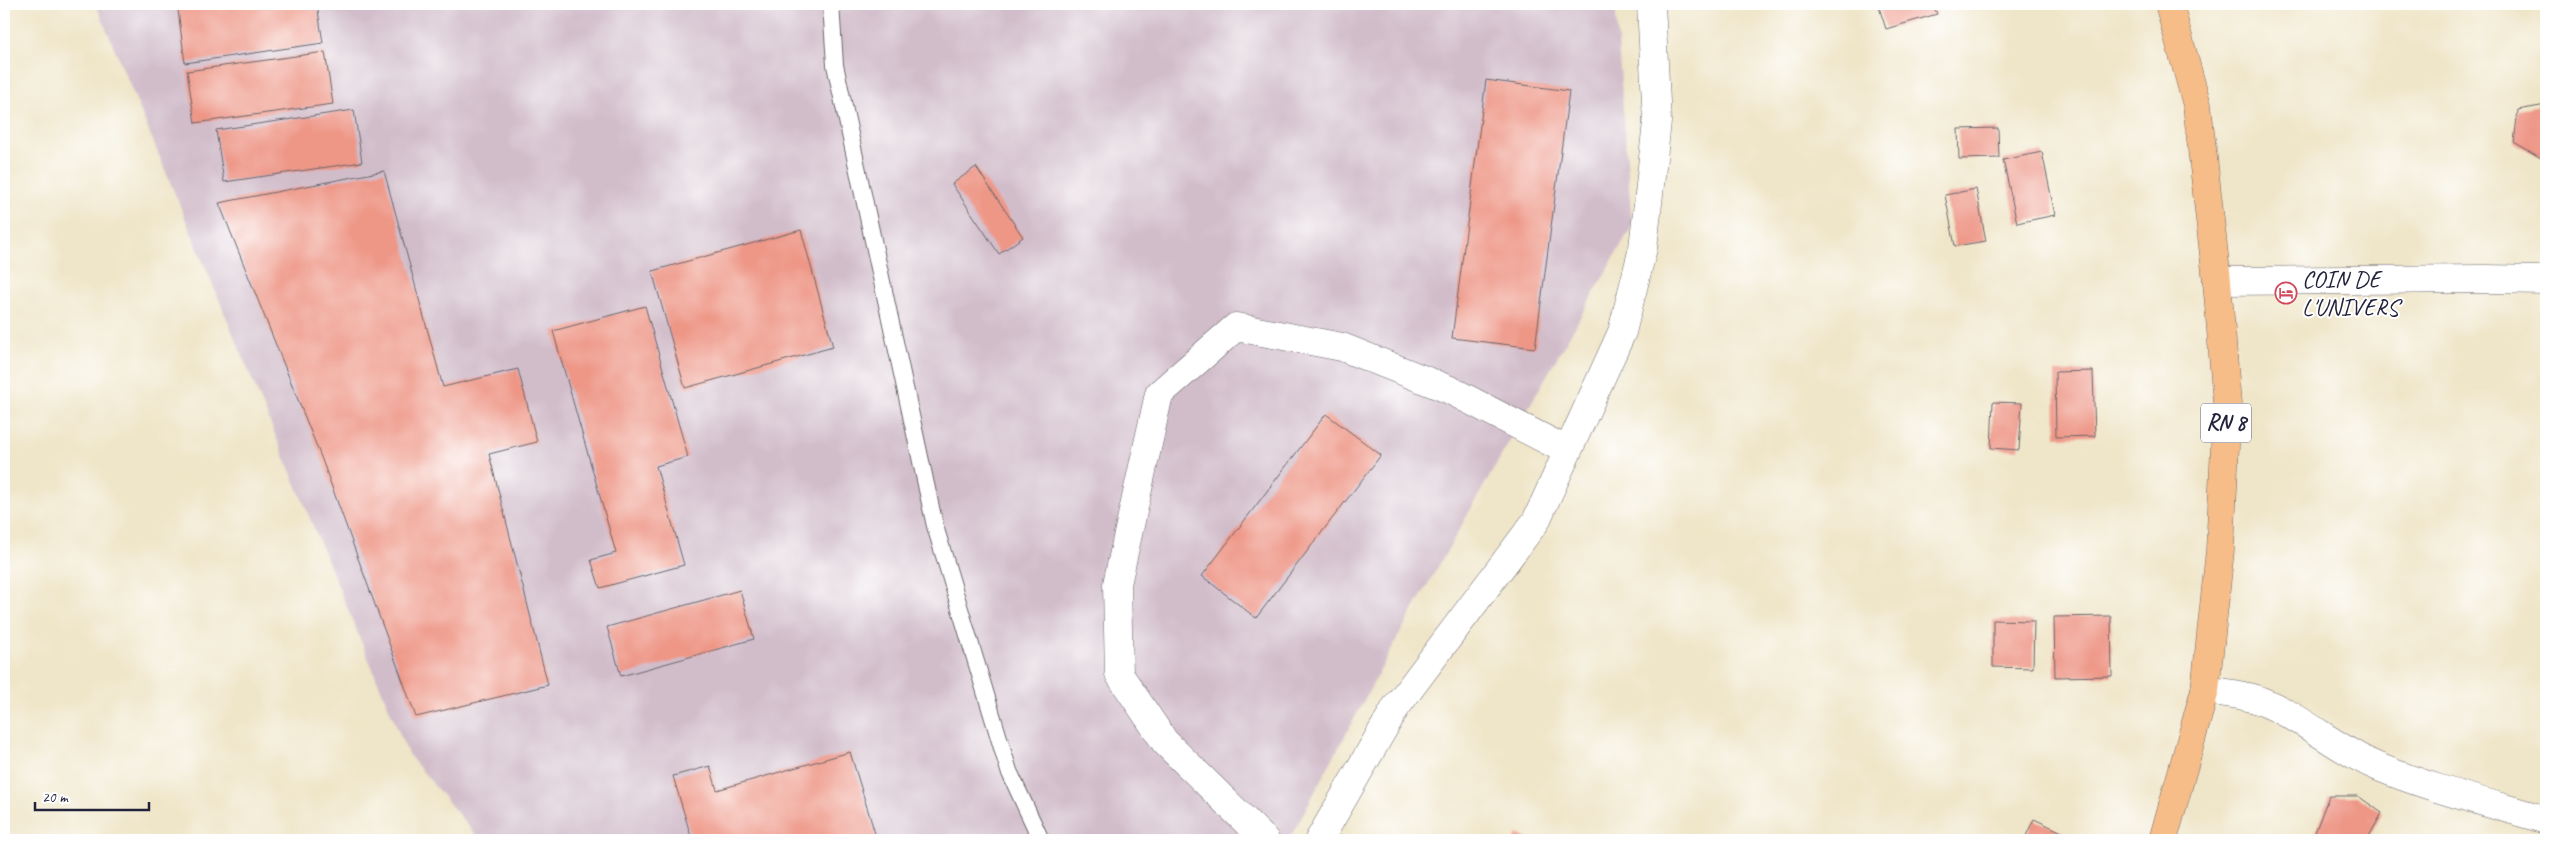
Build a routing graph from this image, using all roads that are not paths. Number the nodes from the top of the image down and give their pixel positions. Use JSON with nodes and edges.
{"nodes":[{"id":1,"x":830,"y":4,"type":"edge"},
{"id":2,"x":1651,"y":4,"type":"edge"},
{"id":3,"x":2169,"y":4,"type":"edge"},
{"id":4,"x":2546,"y":280,"type":"edge"},
{"id":5,"x":2217,"y":281,"type":"junction"},
{"id":6,"x":1568,"y":451,"type":"junction"},
{"id":7,"x":2205,"y":690,"type":"junction"},
{"id":8,"x":2546,"y":820,"type":"edge"},
{"id":9,"x":1041,"y":840,"type":"edge"},
{"id":10,"x":1265,"y":840,"type":"edge"},
{"id":11,"x":1319,"y":840,"type":"edge"},
{"id":12,"x":2163,"y":840,"type":"edge"}],
"edges":[{"from":1,"to":9,"type":"lane"},
{"from":2,"to":6,"type":"street"},
{"from":3,"to":5,"type":"main road","number":"RN 8"},
{"from":4,"to":5,"type":"street"},
{"from":5,"to":7,"type":"main road","number":"RN 8"},
{"from":6,"to":10,"type":"street"},
{"from":6,"to":11,"type":"street"},
{"from":7,"to":8,"type":"street"},
{"from":7,"to":12,"type":"main road","number":"RN 8"}]}
